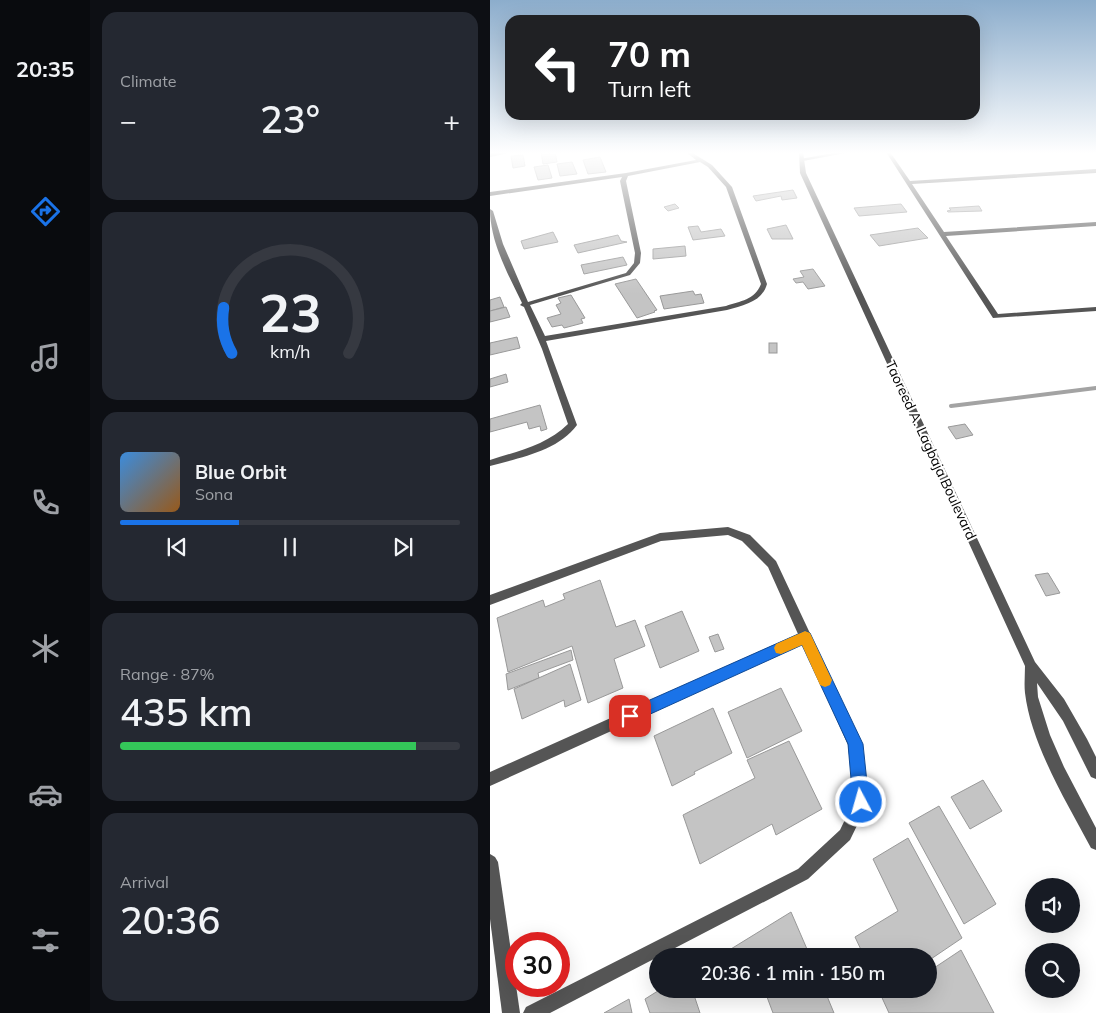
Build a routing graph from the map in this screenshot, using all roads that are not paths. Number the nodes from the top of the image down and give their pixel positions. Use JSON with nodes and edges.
{"nodes":[{"id":1,"x":627,"y":199,"type":"edge"},
{"id":2,"x":733,"y":199,"type":"edge"},
{"id":3,"x":816,"y":199,"type":"edge"},
{"id":4,"x":920,"y":199,"type":"edge"},
{"id":5,"x":490,"y":211,"type":"edge"},
{"id":6,"x":1096,"y":224,"type":"edge"},
{"id":7,"x":831,"y":234,"type":"junction"},
{"id":8,"x":942,"y":234,"type":"junction"},
{"id":9,"x":850,"y":277,"type":"dead end"},
{"id":10,"x":524,"y":304,"type":"junction"},
{"id":11,"x":1096,"y":309,"type":"edge"},
{"id":12,"x":542,"y":339,"type":"junction"},
{"id":13,"x":490,"y":463,"type":"edge"},
{"id":14,"x":490,"y":600,"type":"edge"},
{"id":15,"x":805,"y":637,"type":"junction"},
{"id":16,"x":1031,"y":666,"type":"junction"},
{"id":17,"x":1096,"y":772,"type":"edge"},
{"id":18,"x":490,"y":779,"type":"edge"},
{"id":19,"x":1096,"y":843,"type":"edge"},
{"id":20,"x":490,"y":862,"type":"edge"},
{"id":21,"x":511,"y":1013,"type":"edge"},
{"id":22,"x":532,"y":1013,"type":"edge"}],
"edges":[{"from":1,"to":10,"type":"street"},
{"from":2,"to":12,"type":"street"},
{"from":3,"to":7,"type":"street","name":"Taoreed A. Lagbaja Boulevard"},
{"from":4,"to":8,"type":"street"},
{"from":5,"to":10,"type":"street"},
{"from":6,"to":8,"type":"street"},
{"from":7,"to":9,"type":"street","name":"Taoreed A. Lagbaja Boulevard"},
{"from":7,"to":16,"type":"street","name":"Taoreed A. Lagbaja Boulevard"},
{"from":8,"to":11,"type":"street"},
{"from":10,"to":12,"type":"street"},
{"from":12,"to":13,"type":"street"},
{"from":14,"to":15,"type":"street"},
{"from":15,"to":18,"type":"street"},
{"from":15,"to":22,"type":"street"},
{"from":16,"to":17,"type":"street","name":"Taoreed A. Lagbaja Boulevard"},
{"from":16,"to":19,"type":"street","name":"Taoreed A. Lagbaja Boulevard"},
{"from":20,"to":21,"type":"street"}]}
